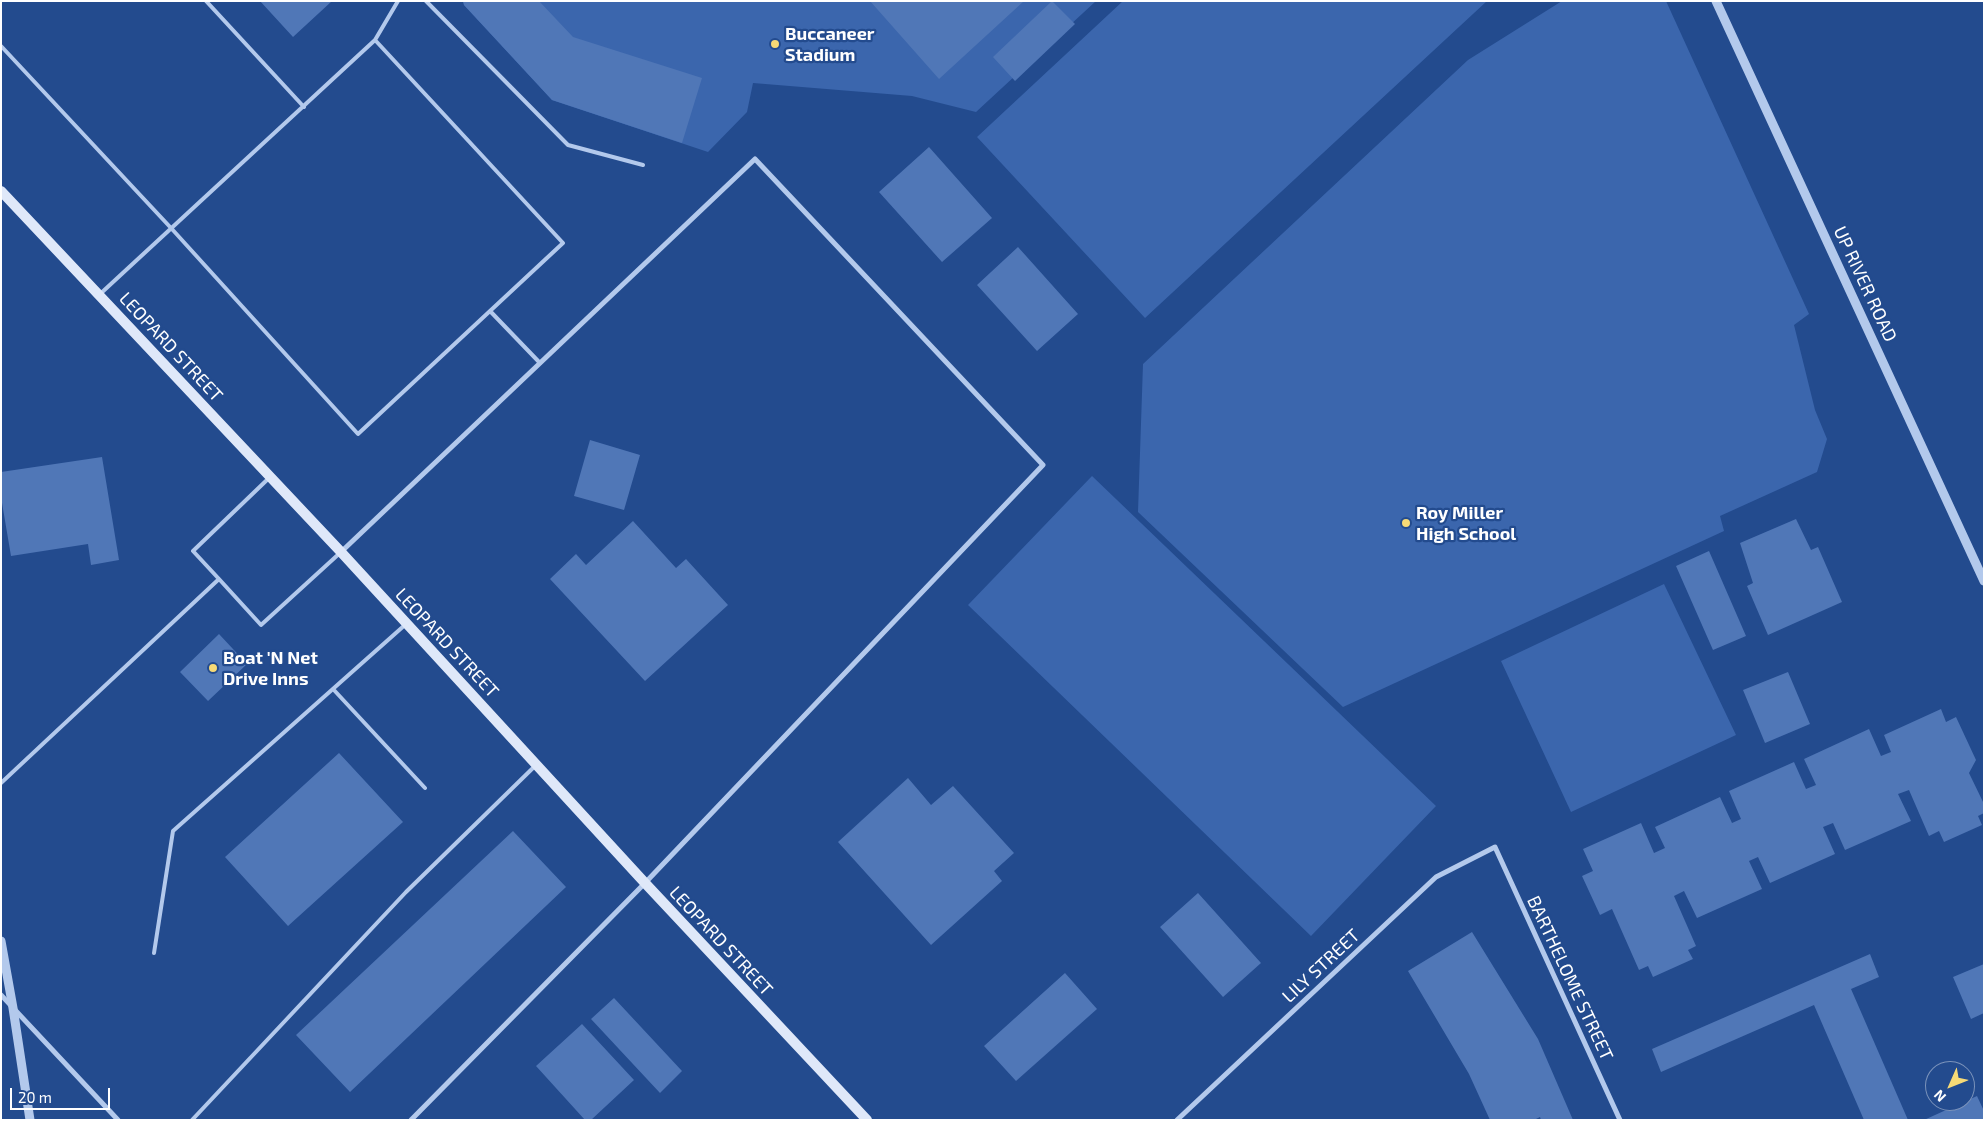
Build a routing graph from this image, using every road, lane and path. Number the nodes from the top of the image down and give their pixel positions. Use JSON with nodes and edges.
{"nodes":[{"id":1,"x":206,"y":1,"type":"edge"},
{"id":2,"x":398,"y":1,"type":"edge"},
{"id":3,"x":426,"y":1,"type":"edge"},
{"id":4,"x":1716,"y":1,"type":"edge"},
{"id":5,"x":375,"y":40,"type":"junction"},
{"id":6,"x":1,"y":46,"type":"edge"},
{"id":7,"x":304,"y":107,"type":"junction"},
{"id":8,"x":643,"y":164,"type":"dead end"},
{"id":9,"x":1,"y":191,"type":"edge"},
{"id":10,"x":171,"y":228,"type":"junction"},
{"id":11,"x":99,"y":295,"type":"junction"},
{"id":12,"x":490,"y":311,"type":"junction"},
{"id":13,"x":540,"y":363,"type":"junction"},
{"id":14,"x":270,"y":476,"type":"junction"},
{"id":15,"x":341,"y":552,"type":"junction"},
{"id":16,"x":219,"y":579,"type":"junction"},
{"id":17,"x":1984,"y":581,"type":"edge"},
{"id":18,"x":407,"y":623,"type":"junction"},
{"id":19,"x":333,"y":689,"type":"junction"},
{"id":20,"x":536,"y":765,"type":"junction"},
{"id":21,"x":1,"y":783,"type":"edge"},
{"id":22,"x":425,"y":788,"type":"dead end"},
{"id":23,"x":1495,"y":847,"type":"joint"},
{"id":24,"x":645,"y":883,"type":"junction"},
{"id":25,"x":1,"y":941,"type":"edge"},
{"id":26,"x":154,"y":953,"type":"dead end"},
{"id":27,"x":1,"y":995,"type":"edge"},
{"id":28,"x":14,"y":1008,"type":"junction"},
{"id":29,"x":30,"y":1120,"type":"edge"},
{"id":30,"x":118,"y":1120,"type":"edge"},
{"id":31,"x":192,"y":1120,"type":"edge"},
{"id":32,"x":411,"y":1120,"type":"edge"},
{"id":33,"x":867,"y":1120,"type":"edge"},
{"id":34,"x":1177,"y":1120,"type":"edge"},
{"id":35,"x":1620,"y":1120,"type":"edge"}],
"edges":[{"from":1,"to":7,"type":"lane"},
{"from":2,"to":5,"type":"lane"},
{"from":3,"to":8,"type":"lane"},
{"from":4,"to":17,"type":"street","name":"UP RIVER ROAD"},
{"from":5,"to":7,"type":"lane"},
{"from":5,"to":12,"type":"lane"},
{"from":6,"to":10,"type":"lane"},
{"from":7,"to":10,"type":"lane"},
{"from":9,"to":11,"type":"main road","name":"LEOPARD STREET"},
{"from":10,"to":11,"type":"lane"},
{"from":10,"to":12,"type":"lane"},
{"from":11,"to":14,"type":"main road","name":"LEOPARD STREET"},
{"from":12,"to":13,"type":"lane"},
{"from":13,"to":15,"type":"street"},
{"from":13,"to":24,"type":"street"},
{"from":14,"to":15,"type":"main road","name":"LEOPARD STREET"},
{"from":14,"to":16,"type":"lane"},
{"from":15,"to":16,"type":"lane"},
{"from":15,"to":18,"type":"main road","name":"LEOPARD STREET"},
{"from":16,"to":21,"type":"lane"},
{"from":18,"to":19,"type":"lane"},
{"from":18,"to":20,"type":"main road","name":"LEOPARD STREET"},
{"from":19,"to":22,"type":"lane"},
{"from":19,"to":26,"type":"lane"},
{"from":20,"to":24,"type":"main road","name":"LEOPARD STREET"},
{"from":20,"to":31,"type":"lane"},
{"from":23,"to":34,"type":"street","name":"LILY STREET"},
{"from":23,"to":35,"type":"street","name":"BARTHELOME STREET"},
{"from":24,"to":32,"type":"street"},
{"from":24,"to":33,"type":"main road","name":"LEOPARD STREET"},
{"from":25,"to":28,"type":"street"},
{"from":27,"to":28,"type":"street"},
{"from":28,"to":29,"type":"street"},
{"from":28,"to":30,"type":"street"}]}
